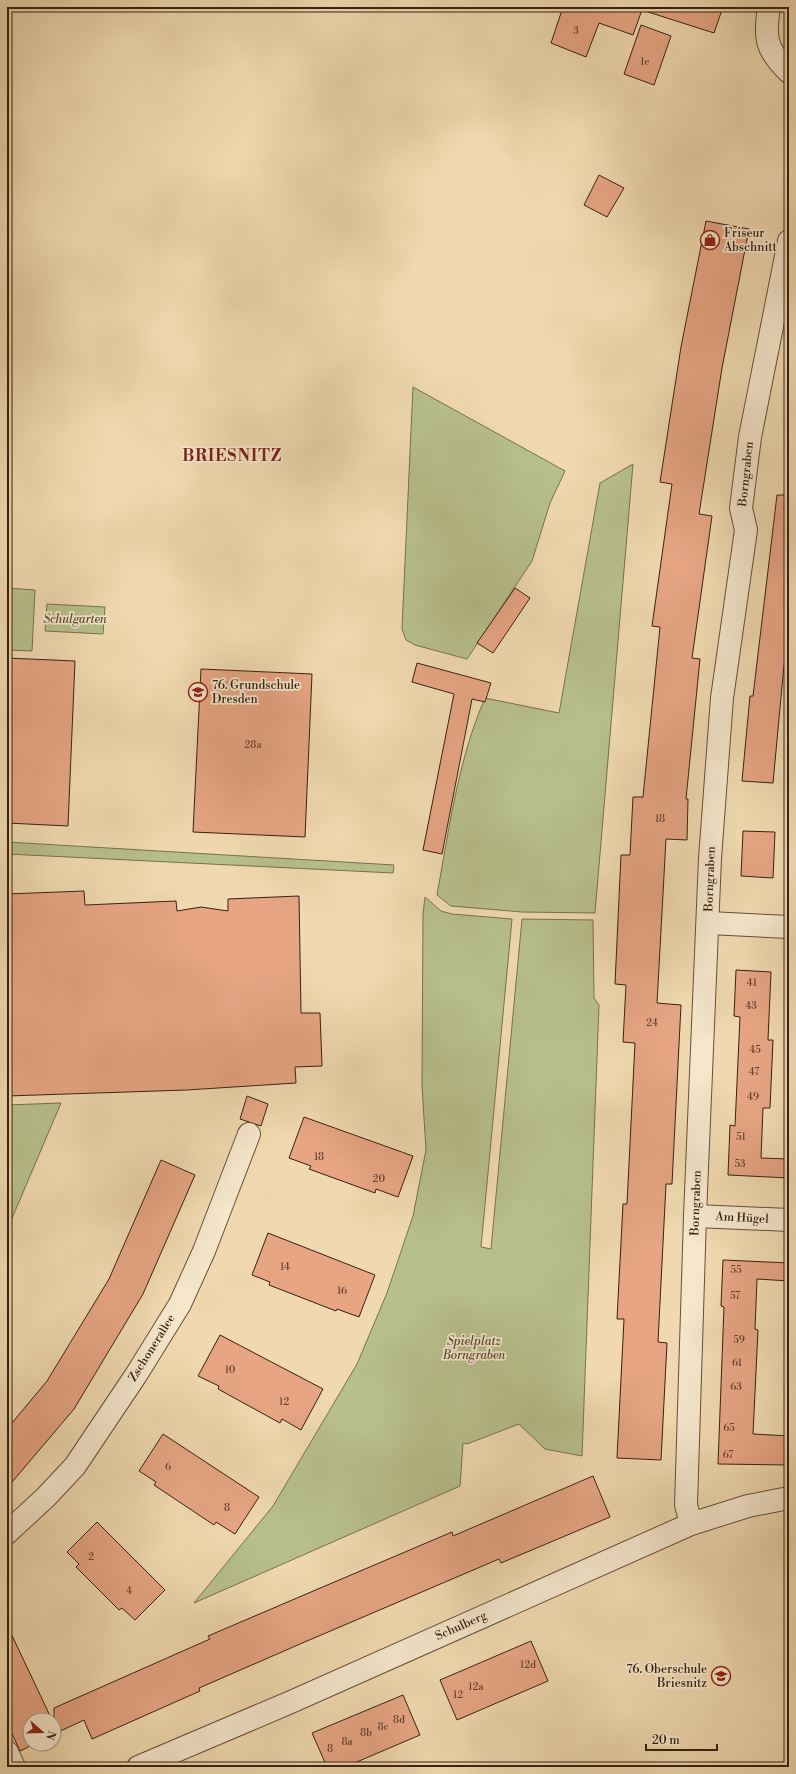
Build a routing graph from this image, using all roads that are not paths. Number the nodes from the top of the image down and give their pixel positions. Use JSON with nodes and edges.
{"nodes":[{"id":1,"x":769,"y":7,"type":"edge"},
{"id":2,"x":789,"y":72,"type":"edge"},
{"id":3,"x":789,"y":241,"type":"edge"},
{"id":4,"x":709,"y":923,"type":"junction"},
{"id":5,"x":789,"y":928,"type":"edge"},
{"id":6,"x":249,"y":1134,"type":"dead end"},
{"id":7,"x":695,"y":1216,"type":"junction"},
{"id":8,"x":789,"y":1220,"type":"edge"},
{"id":9,"x":789,"y":1498,"type":"edge"},
{"id":10,"x":691,"y":1524,"type":"junction"},
{"id":11,"x":7,"y":1533,"type":"edge"},
{"id":12,"x":7,"y":1752,"type":"edge"},
{"id":13,"x":14,"y":1767,"type":"edge"},
{"id":14,"x":138,"y":1767,"type":"edge"}],
"edges":[{"from":1,"to":2,"type":"street"},
{"from":3,"to":4,"type":"street","name":"Borngraben"},
{"from":4,"to":5,"type":"street"},
{"from":4,"to":7,"type":"street","name":"Borngraben"},
{"from":6,"to":11,"type":"street","name":"Zschonerallee"},
{"from":7,"to":8,"type":"street","name":"Am Hügel"},
{"from":7,"to":10,"type":"street","name":"Borngraben"},
{"from":9,"to":10,"type":"street","name":"Schulberg"},
{"from":10,"to":14,"type":"street","name":"Schulberg"},
{"from":12,"to":13,"type":"street"}]}
